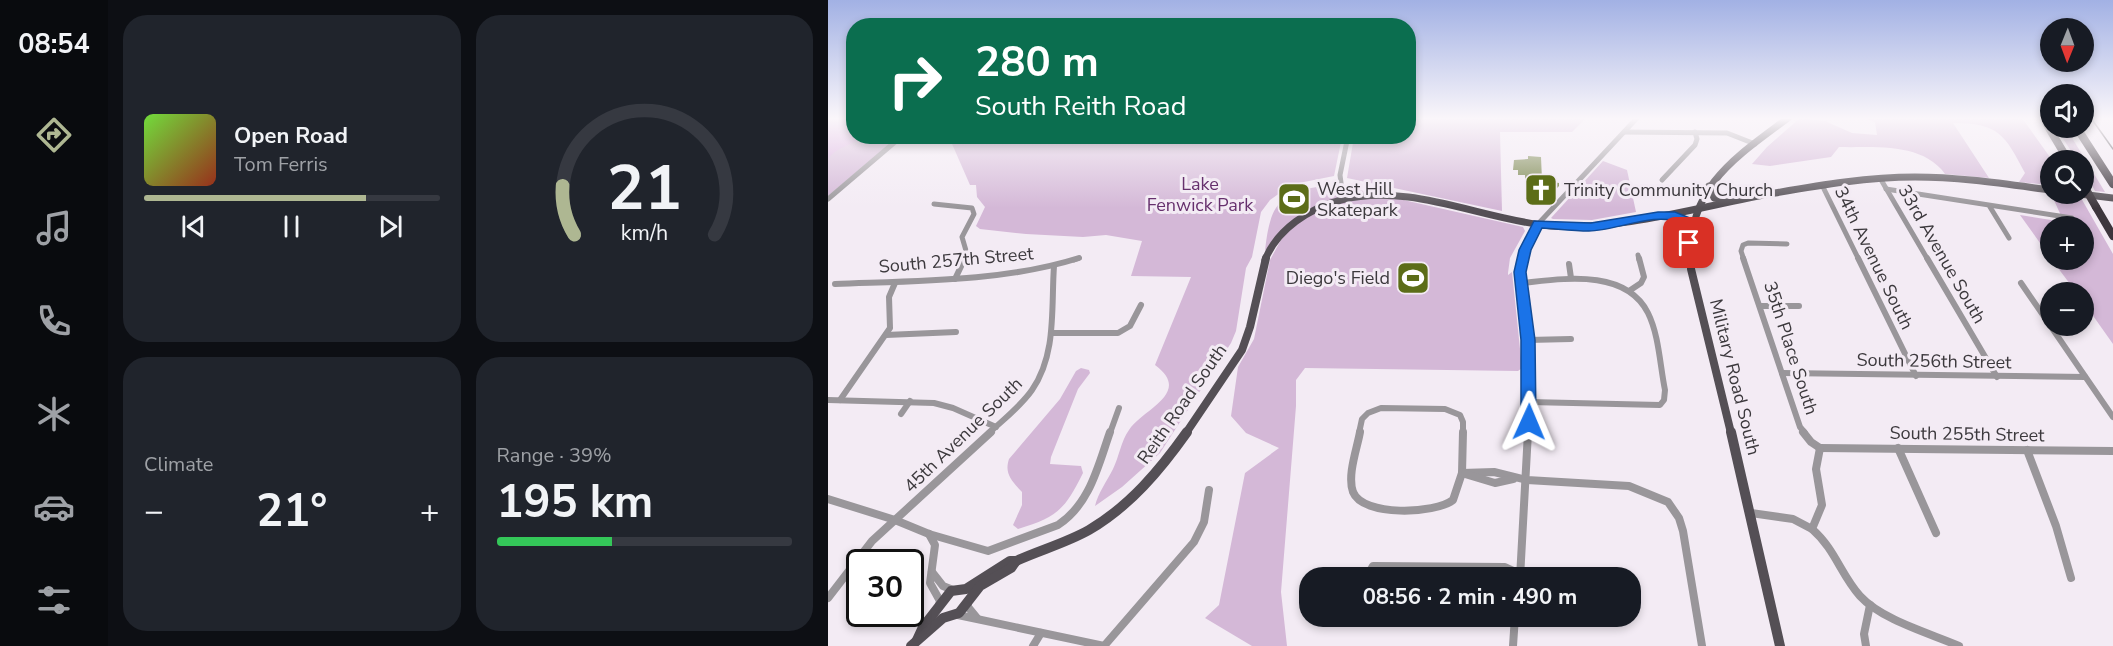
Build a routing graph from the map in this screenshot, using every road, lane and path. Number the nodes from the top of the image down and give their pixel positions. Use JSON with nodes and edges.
{"nodes":[{"id":1,"x":888,"y":148,"type":"edge"},
{"id":2,"x":1345,"y":148,"type":"edge"},
{"id":3,"x":1609,"y":148,"type":"edge"},
{"id":4,"x":1692,"y":148,"type":"edge"},
{"id":5,"x":1750,"y":148,"type":"edge"},
{"id":6,"x":2090,"y":148,"type":"edge"},
{"id":7,"x":1880,"y":178,"type":"junction"},
{"id":8,"x":1662,"y":180,"type":"dead end"},
{"id":9,"x":2113,"y":184,"type":"edge"},
{"id":10,"x":1822,"y":185,"type":"junction"},
{"id":11,"x":1709,"y":186,"type":"junction"},
{"id":12,"x":1886,"y":189,"type":"junction"},
{"id":13,"x":2040,"y":189,"type":"edge"},
{"id":14,"x":2094,"y":196,"type":"edge"},
{"id":15,"x":1748,"y":198,"type":"junction"},
{"id":16,"x":2113,"y":198,"type":"edge"},
{"id":17,"x":828,"y":199,"type":"edge"},
{"id":18,"x":1342,"y":199,"type":"junction"},
{"id":19,"x":934,"y":204,"type":"dead end"},
{"id":20,"x":2094,"y":204,"type":"edge"},
{"id":21,"x":1990,"y":207,"type":"junction"},
{"id":22,"x":1695,"y":209,"type":"junction"},
{"id":23,"x":1658,"y":216,"type":"junction"},
{"id":24,"x":2057,"y":216,"type":"edge"},
{"id":25,"x":1538,"y":224,"type":"junction"},
{"id":26,"x":1689,"y":234,"type":"junction"},
{"id":27,"x":2113,"y":236,"type":"edge"},
{"id":28,"x":2009,"y":238,"type":"dead end"},
{"id":29,"x":1787,"y":243,"type":"dead end"},
{"id":30,"x":1638,"y":255,"type":"dead end"},
{"id":31,"x":1079,"y":258,"type":"dead end"},
{"id":32,"x":1569,"y":264,"type":"dead end"},
{"id":33,"x":1054,"y":266,"type":"junction"},
{"id":34,"x":955,"y":279,"type":"junction"},
{"id":35,"x":1571,"y":279,"type":"junction"},
{"id":36,"x":895,"y":283,"type":"junction"},
{"id":37,"x":1521,"y":283,"type":"junction"},
{"id":38,"x":2021,"y":283,"type":"dead end"},
{"id":39,"x":835,"y":284,"type":"dead end"},
{"id":40,"x":1629,"y":291,"type":"junction"},
{"id":41,"x":1141,"y":305,"type":"dead end"},
{"id":42,"x":1761,"y":306,"type":"junction"},
{"id":43,"x":1800,"y":306,"type":"dead end"},
{"id":44,"x":956,"y":332,"type":"dead end"},
{"id":45,"x":1052,"y":333,"type":"junction"},
{"id":46,"x":886,"y":335,"type":"junction"},
{"id":47,"x":1571,"y":339,"type":"dead end"},
{"id":48,"x":1528,"y":340,"type":"junction"},
{"id":49,"x":1782,"y":373,"type":"junction"},
{"id":50,"x":1916,"y":376,"type":"junction"},
{"id":51,"x":1997,"y":377,"type":"junction"},
{"id":52,"x":2085,"y":377,"type":"junction"},
{"id":53,"x":828,"y":400,"type":"edge"},
{"id":54,"x":840,"y":400,"type":"junction"},
{"id":55,"x":910,"y":401,"type":"junction"},
{"id":56,"x":1529,"y":402,"type":"junction"},
{"id":57,"x":1119,"y":408,"type":"dead end"},
{"id":58,"x":902,"y":414,"type":"dead end"},
{"id":59,"x":2113,"y":417,"type":"edge"},
{"id":60,"x":996,"y":428,"type":"junction"},
{"id":61,"x":1820,"y":448,"type":"junction"},
{"id":62,"x":1898,"y":448,"type":"junction"},
{"id":63,"x":2028,"y":450,"type":"junction"},
{"id":64,"x":2113,"y":451,"type":"edge"},
{"id":65,"x":1462,"y":473,"type":"junction"},
{"id":66,"x":1527,"y":480,"type":"junction"},
{"id":67,"x":1209,"y":490,"type":"dead end"},
{"id":68,"x":828,"y":499,"type":"edge"},
{"id":69,"x":1751,"y":513,"type":"junction"},
{"id":70,"x":895,"y":519,"type":"junction"},
{"id":71,"x":1812,"y":529,"type":"junction"},
{"id":72,"x":1936,"y":533,"type":"dead end"},
{"id":73,"x":929,"y":534,"type":"junction"},
{"id":74,"x":1016,"y":561,"type":"junction"},
{"id":75,"x":1372,"y":567,"type":"edge"},
{"id":76,"x":1505,"y":567,"type":"edge"},
{"id":77,"x":1521,"y":567,"type":"edge"},
{"id":78,"x":932,"y":572,"type":"junction"},
{"id":79,"x":2071,"y":578,"type":"dead end"},
{"id":80,"x":959,"y":590,"type":"junction"},
{"id":81,"x":828,"y":598,"type":"edge"},
{"id":82,"x":968,"y":601,"type":"junction"},
{"id":83,"x":939,"y":605,"type":"junction"},
{"id":84,"x":1870,"y":605,"type":"junction"},
{"id":85,"x":948,"y":617,"type":"junction"},
{"id":86,"x":977,"y":618,"type":"junction"},
{"id":87,"x":1514,"y":627,"type":"edge"},
{"id":88,"x":1041,"y":633,"type":"junction"},
{"id":89,"x":914,"y":643,"type":"edge"},
{"id":90,"x":1033,"y":646,"type":"edge"},
{"id":91,"x":1104,"y":646,"type":"edge"},
{"id":92,"x":1513,"y":646,"type":"edge"},
{"id":93,"x":1702,"y":646,"type":"edge"},
{"id":94,"x":1780,"y":646,"type":"edge"},
{"id":95,"x":1866,"y":646,"type":"edge"},
{"id":96,"x":1959,"y":646,"type":"edge"}],
"edges":[{"from":1,"to":17,"type":"street"},
{"from":2,"to":18,"type":"street"},
{"from":3,"to":25,"type":"street"},
{"from":4,"to":8,"type":"street"},
{"from":5,"to":11,"type":"main road","name":"Military Road South"},
{"from":6,"to":9,"type":"highway"},
{"from":7,"to":10,"type":"main road"},
{"from":7,"to":12,"type":"street","name":"33rd Avenue South"},
{"from":7,"to":13,"type":"main road"},
{"from":10,"to":15,"type":"main road"},
{"from":10,"to":50,"type":"street","name":"34th Avenue South"},
{"from":11,"to":15,"type":"main road"},
{"from":11,"to":22,"type":"main road","name":"Military Road South"},
{"from":12,"to":21,"type":"street"},
{"from":12,"to":51,"type":"street","name":"33rd Avenue South"},
{"from":14,"to":16,"type":"main road"},
{"from":15,"to":22,"type":"main road","name":"Reith Road South"},
{"from":18,"to":25,"type":"main road","name":"Reith Road South"},
{"from":18,"to":74,"type":"main road","name":"Reith Road South"},
{"from":19,"to":34,"type":"street"},
{"from":20,"to":27,"type":"highway","bridge":true},
{"from":21,"to":24,"type":"street"},
{"from":21,"to":28,"type":"street"},
{"from":22,"to":23,"type":"main road","name":"Reith Road South"},
{"from":22,"to":26,"type":"main road","name":"Military Road South"},
{"from":23,"to":25,"type":"main road","name":"Reith Road South"},
{"from":23,"to":26,"type":"main road"},
{"from":25,"to":37,"type":"street"},
{"from":26,"to":69,"type":"main road","name":"Military Road South"},
{"from":29,"to":42,"type":"street","name":"35th Place South"},
{"from":30,"to":40,"type":"street"},
{"from":31,"to":33,"type":"street","name":"South 257th Street"},
{"from":32,"to":35,"type":"street"},
{"from":33,"to":34,"type":"street","name":"South 257th Street"},
{"from":33,"to":45,"type":"street","name":"45th Avenue South"},
{"from":34,"to":36,"type":"street","name":"South 257th Street"},
{"from":35,"to":37,"type":"street"},
{"from":35,"to":40,"type":"street"},
{"from":36,"to":39,"type":"street","name":"South 257th Street"},
{"from":36,"to":46,"type":"street"},
{"from":37,"to":48,"type":"street"},
{"from":38,"to":52,"type":"street"},
{"from":40,"to":56,"type":"street"},
{"from":41,"to":45,"type":"street"},
{"from":42,"to":43,"type":"street"},
{"from":42,"to":49,"type":"street","name":"35th Place South"},
{"from":44,"to":46,"type":"street"},
{"from":45,"to":60,"type":"street","name":"45th Avenue South"},
{"from":46,"to":54,"type":"street"},
{"from":47,"to":48,"type":"street"},
{"from":48,"to":56,"type":"street"},
{"from":49,"to":50,"type":"street","name":"South 256th Street"},
{"from":49,"to":61,"type":"street","name":"35th Place South"},
{"from":50,"to":51,"type":"street","name":"South 256th Street"},
{"from":51,"to":52,"type":"street","name":"South 256th Street"},
{"from":52,"to":59,"type":"street"},
{"from":53,"to":54,"type":"street"},
{"from":54,"to":55,"type":"street"},
{"from":55,"to":58,"type":"street"},
{"from":55,"to":60,"type":"street"},
{"from":56,"to":66,"type":"street"},
{"from":57,"to":73,"type":"street"},
{"from":60,"to":70,"type":"street","name":"45th Avenue South"},
{"from":61,"to":62,"type":"street","name":"South 255th Street"},
{"from":61,"to":71,"type":"street"},
{"from":62,"to":63,"type":"street","name":"South 255th Street"},
{"from":62,"to":72,"type":"street"},
{"from":63,"to":64,"type":"street","name":"South 255th Street"},
{"from":63,"to":79,"type":"street"},
{"from":65,"to":65,"type":"street"},
{"from":65,"to":66,"type":"street"},
{"from":66,"to":77,"type":"street"},
{"from":66,"to":93,"type":"street"},
{"from":67,"to":91,"type":"street"},
{"from":68,"to":70,"type":"street"},
{"from":69,"to":71,"type":"street"},
{"from":69,"to":94,"type":"main road","name":"Military Road South"},
{"from":70,"to":73,"type":"street"},
{"from":70,"to":81,"type":"street","name":"45th Avenue South"},
{"from":71,"to":84,"type":"street"},
{"from":73,"to":78,"type":"street"},
{"from":74,"to":80,"type":"main road","name":"Reith Road South"},
{"from":74,"to":82,"type":"main road","name":"Reith Road South"},
{"from":75,"to":76,"type":"street"},
{"from":78,"to":80,"type":"street"},
{"from":78,"to":83,"type":"street"},
{"from":80,"to":82,"type":"main road"},
{"from":80,"to":83,"type":"main road","name":"Reith Road South"},
{"from":82,"to":85,"type":"main road","name":"Reith Road South"},
{"from":82,"to":86,"type":"street"},
{"from":83,"to":85,"type":"main road"},
{"from":83,"to":89,"type":"main road","name":"Reith Road South"},
{"from":84,"to":95,"type":"street"},
{"from":84,"to":96,"type":"street"},
{"from":85,"to":86,"type":"street"},
{"from":85,"to":89,"type":"main road","name":"Reith Road South"},
{"from":86,"to":88,"type":"street"},
{"from":87,"to":92,"type":"street"},
{"from":88,"to":90,"type":"street"},
{"from":88,"to":91,"type":"street"}]}
